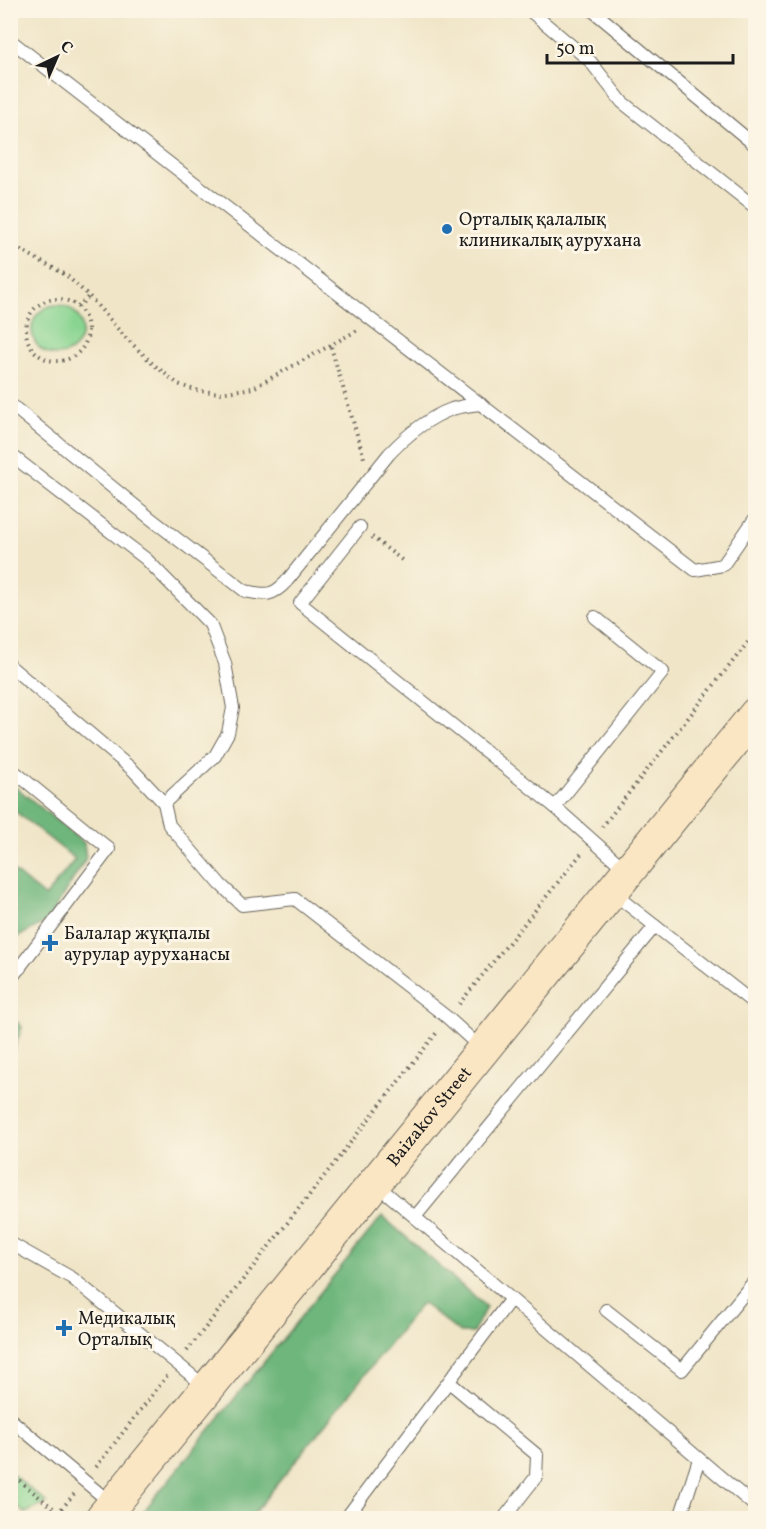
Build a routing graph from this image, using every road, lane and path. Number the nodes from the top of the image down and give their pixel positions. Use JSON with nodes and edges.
{"nodes":[{"id":1,"x":529,"y":10,"type":"edge"},
{"id":2,"x":592,"y":10,"type":"edge"},
{"id":3,"x":10,"y":40,"type":"edge"},
{"id":4,"x":756,"y":146,"type":"edge"},
{"id":5,"x":756,"y":208,"type":"edge"},
{"id":6,"x":10,"y":244,"type":"edge"},
{"id":7,"x":89,"y":296,"type":"junction"},
{"id":8,"x":78,"y":307,"type":"junction"},
{"id":9,"x":373,"y":321,"type":"junction"},
{"id":10,"x":331,"y":347,"type":"junction"},
{"id":11,"x":10,"y":404,"type":"edge"},
{"id":12,"x":481,"y":404,"type":"junction"},
{"id":13,"x":10,"y":454,"type":"edge"},
{"id":14,"x":370,"y":478,"type":"junction"},
{"id":15,"x":756,"y":517,"type":"edge"},
{"id":16,"x":360,"y":527,"type":"joint"},
{"id":17,"x":403,"y":561,"type":"dead end"},
{"id":18,"x":595,"y":617,"type":"dead end"},
{"id":19,"x":756,"y":632,"type":"edge"},
{"id":20,"x":10,"y":666,"type":"edge"},
{"id":21,"x":756,"y":714,"type":"edge"},
{"id":22,"x":10,"y":768,"type":"edge"},
{"id":23,"x":164,"y":802,"type":"junction"},
{"id":24,"x":555,"y":807,"type":"junction"},
{"id":25,"x":592,"y":840,"type":"junction"},
{"id":26,"x":620,"y":882,"type":"junction"},
{"id":27,"x":655,"y":926,"type":"junction"},
{"id":28,"x":15,"y":964,"type":"edge"},
{"id":29,"x":10,"y":980,"type":"edge"},
{"id":30,"x":756,"y":1005,"type":"edge"},
{"id":31,"x":448,"y":1018,"type":"junction"},
{"id":32,"x":483,"y":1050,"type":"junction"},
{"id":33,"x":376,"y":1184,"type":"junction"},
{"id":34,"x":415,"y":1217,"type":"junction"},
{"id":35,"x":10,"y":1243,"type":"edge"},
{"id":36,"x":756,"y":1279,"type":"edge"},
{"id":37,"x":510,"y":1300,"type":"junction"},
{"id":38,"x":606,"y":1310,"type":"dead end"},
{"id":39,"x":177,"y":1364,"type":"junction"},
{"id":40,"x":449,"y":1382,"type":"junction"},
{"id":41,"x":208,"y":1389,"type":"junction"},
{"id":42,"x":10,"y":1419,"type":"edge"},
{"id":43,"x":699,"y":1459,"type":"junction"},
{"id":44,"x":10,"y":1473,"type":"edge"},
{"id":45,"x":85,"y":1480,"type":"junction"},
{"id":46,"x":756,"y":1507,"type":"edge"},
{"id":47,"x":107,"y":1512,"type":"edge"},
{"id":48,"x":59,"y":1513,"type":"junction"},
{"id":49,"x":54,"y":1518,"type":"edge"},
{"id":50,"x":346,"y":1518,"type":"edge"},
{"id":51,"x":504,"y":1518,"type":"edge"},
{"id":52,"x":680,"y":1518,"type":"edge"}],
"edges":[{"from":1,"to":5,"type":"lane"},
{"from":2,"to":4,"type":"lane"},
{"from":3,"to":9,"type":"lane"},
{"from":6,"to":7,"type":"path"},
{"from":7,"to":8,"type":"path"},
{"from":7,"to":10,"type":"path"},
{"from":8,"to":8,"type":"path"},
{"from":9,"to":10,"type":"path"},
{"from":9,"to":12,"type":"lane"},
{"from":10,"to":14,"type":"path"},
{"from":11,"to":14,"type":"lane"},
{"from":12,"to":14,"type":"lane"},
{"from":12,"to":15,"type":"lane"},
{"from":13,"to":23,"type":"lane"},
{"from":16,"to":17,"type":"path"},
{"from":16,"to":24,"type":"lane"},
{"from":18,"to":24,"type":"lane"},
{"from":19,"to":25,"type":"path"},
{"from":20,"to":23,"type":"lane"},
{"from":21,"to":26,"type":"street","name":"Baizakov Street"},
{"from":22,"to":28,"type":"lane"},
{"from":23,"to":31,"type":"lane"},
{"from":24,"to":25,"type":"lane"},
{"from":25,"to":26,"type":"lane"},
{"from":25,"to":31,"type":"path"},
{"from":26,"to":27,"type":"lane"},
{"from":26,"to":32,"type":"street","name":"Baizakov Street"},
{"from":27,"to":30,"type":"lane"},
{"from":27,"to":34,"type":"lane"},
{"from":28,"to":29,"type":"lane"},
{"from":31,"to":32,"type":"lane"},
{"from":31,"to":39,"type":"path"},
{"from":32,"to":33,"type":"street","name":"Baizakov Street"},
{"from":33,"to":34,"type":"lane"},
{"from":33,"to":41,"type":"street","name":"Baizakov Street"},
{"from":34,"to":37,"type":"lane"},
{"from":35,"to":39,"type":"lane"},
{"from":36,"to":38,"type":"lane"},
{"from":37,"to":40,"type":"lane"},
{"from":37,"to":43,"type":"lane"},
{"from":39,"to":41,"type":"lane"},
{"from":39,"to":45,"type":"path"},
{"from":40,"to":50,"type":"lane"},
{"from":40,"to":51,"type":"lane"},
{"from":41,"to":47,"type":"street","name":"Baizakov Street"},
{"from":42,"to":45,"type":"lane"},
{"from":43,"to":46,"type":"lane"},
{"from":43,"to":52,"type":"lane"},
{"from":44,"to":48,"type":"path"},
{"from":45,"to":47,"type":"lane"},
{"from":45,"to":48,"type":"path"},
{"from":48,"to":49,"type":"path"}]}
